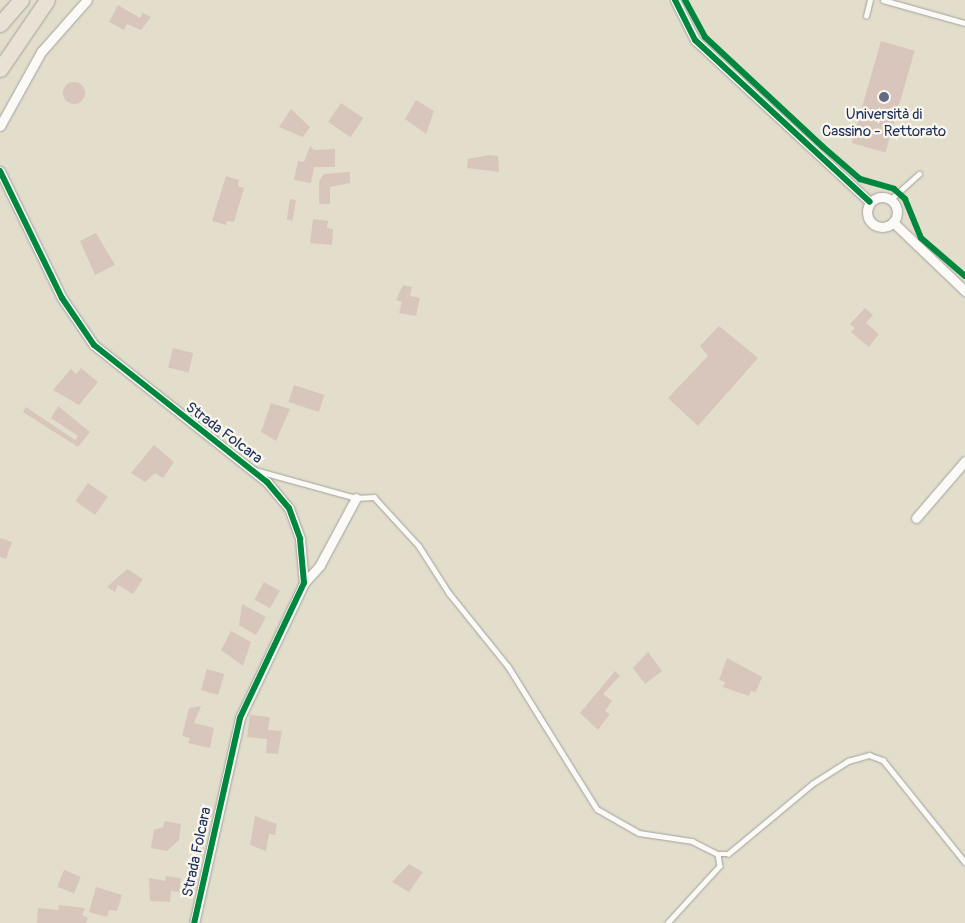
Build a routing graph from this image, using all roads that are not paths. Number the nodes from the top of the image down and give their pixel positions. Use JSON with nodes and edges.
{"nodes":[{"id":1,"x":21,"y":0,"type":"edge"},
{"id":2,"x":33,"y":0,"type":"edge"},
{"id":3,"x":47,"y":0,"type":"edge"},
{"id":4,"x":87,"y":0,"type":"edge"},
{"id":5,"x":675,"y":0,"type":"edge"},
{"id":6,"x":870,"y":0,"type":"edge"},
{"id":7,"x":883,"y":0,"type":"edge"},
{"id":8,"x":866,"y":16,"type":"dead end"},
{"id":9,"x":965,"y":23,"type":"edge"},
{"id":10,"x":0,"y":24,"type":"edge"},
{"id":11,"x":0,"y":68,"type":"edge"},
{"id":12,"x":0,"y":126,"type":"edge"},
{"id":13,"x":0,"y":171,"type":"edge"},
{"id":14,"x":920,"y":174,"type":"dead end"},
{"id":15,"x":890,"y":200,"type":"junction"},
{"id":16,"x":870,"y":202,"type":"junction"},
{"id":17,"x":893,"y":222,"type":"junction"},
{"id":18,"x":965,"y":291,"type":"edge"},
{"id":19,"x":965,"y":461,"type":"edge"},
{"id":20,"x":249,"y":468,"type":"junction"},
{"id":21,"x":356,"y":498,"type":"junction"},
{"id":22,"x":916,"y":518,"type":"dead end"},
{"id":23,"x":304,"y":583,"type":"junction"},
{"id":24,"x":718,"y":854,"type":"junction"},
{"id":25,"x":965,"y":862,"type":"edge"},
{"id":26,"x":194,"y":923,"type":"edge"},
{"id":27,"x":668,"y":923,"type":"edge"}],
"edges":[{"from":1,"to":10,"type":"highway"},
{"from":2,"to":11,"type":"highway"},
{"from":3,"to":11,"type":"highway"},
{"from":4,"to":12,"type":"street"},
{"from":5,"to":16,"type":"street"},
{"from":6,"to":8,"type":"lane"},
{"from":7,"to":9,"type":"lane"},
{"from":13,"to":20,"type":"street","name":"Strada Folcara"},
{"from":14,"to":15,"type":"lane"},
{"from":15,"to":16,"type":"street"},
{"from":15,"to":17,"type":"street"},
{"from":16,"to":17,"type":"street"},
{"from":17,"to":18,"type":"street"},
{"from":19,"to":22,"type":"street"},
{"from":20,"to":21,"type":"lane"},
{"from":20,"to":23,"type":"street","name":"Strada Folcara"},
{"from":21,"to":23,"type":"street"},
{"from":21,"to":24,"type":"lane"},
{"from":23,"to":26,"type":"street","name":"Strada Folcara"},
{"from":24,"to":25,"type":"lane"},
{"from":24,"to":27,"type":"lane"}]}
